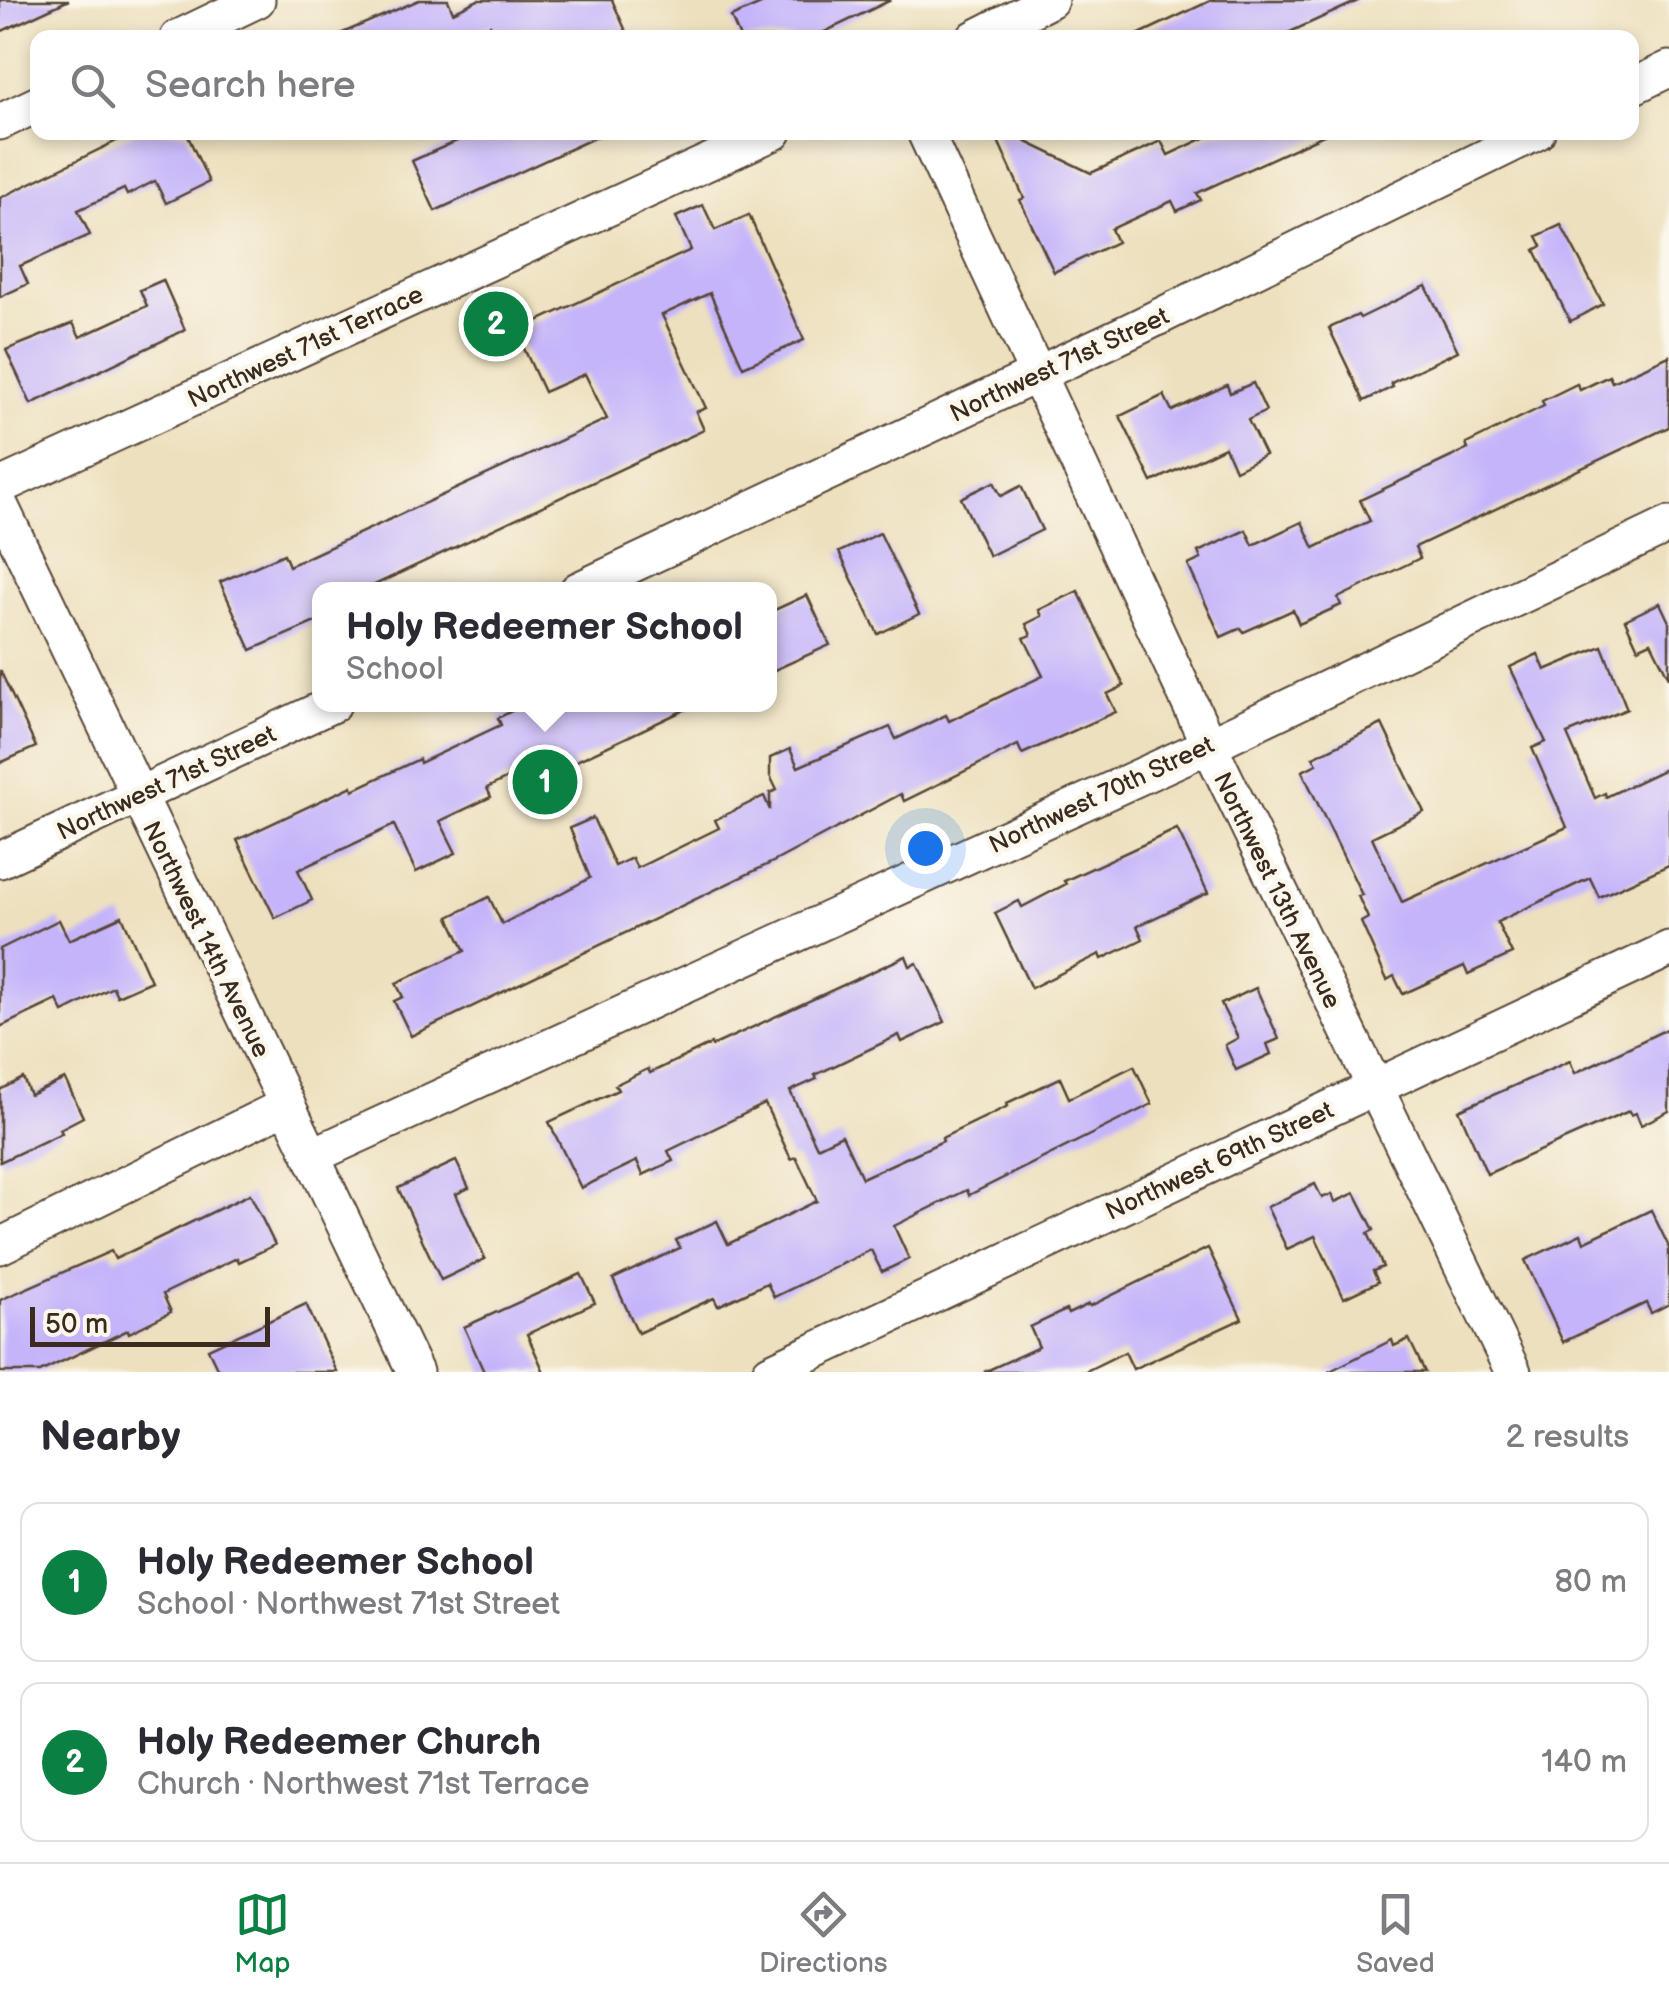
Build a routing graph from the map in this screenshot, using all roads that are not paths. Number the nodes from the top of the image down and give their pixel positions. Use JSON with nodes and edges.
{"nodes":[{"id":1,"x":257,"y":0,"type":"edge"},
{"id":2,"x":1050,"y":0,"type":"edge"},
{"id":3,"x":195,"y":30,"type":"edge"},
{"id":4,"x":991,"y":30,"type":"edge"},
{"id":5,"x":1669,"y":69,"type":"edge"},
{"id":6,"x":1639,"y":83,"type":"edge"},
{"id":7,"x":30,"y":108,"type":"edge"},
{"id":8,"x":0,"y":122,"type":"edge"},
{"id":9,"x":757,"y":140,"type":"edge"},
{"id":10,"x":930,"y":140,"type":"edge"},
{"id":11,"x":1520,"y":140,"type":"edge"},
{"id":12,"x":1039,"y":373,"type":"junction"},
{"id":13,"x":0,"y":486,"type":"edge"},
{"id":14,"x":0,"y":505,"type":"edge"},
{"id":15,"x":1669,"y":524,"type":"edge"},
{"id":16,"x":595,"y":582,"type":"edge"},
{"id":17,"x":315,"y":712,"type":"edge"},
{"id":18,"x":1209,"y":746,"type":"junction"},
{"id":19,"x":139,"y":796,"type":"junction"},
{"id":20,"x":0,"y":860,"type":"edge"},
{"id":21,"x":1669,"y":949,"type":"edge"},
{"id":22,"x":1374,"y":1088,"type":"junction"},
{"id":23,"x":287,"y":1105,"type":"junction"},
{"id":24,"x":312,"y":1156,"type":"junction"},
{"id":25,"x":0,"y":1246,"type":"edge"},
{"id":26,"x":416,"y":1372,"type":"edge"},
{"id":27,"x":770,"y":1372,"type":"edge"},
{"id":28,"x":1513,"y":1372,"type":"edge"}],
"edges":[{"from":1,"to":3,"type":"street"},
{"from":2,"to":4,"type":"street"},
{"from":5,"to":6,"type":"street"},
{"from":7,"to":8,"type":"street"},
{"from":9,"to":13,"type":"street","name":"Northwest 71st Terrace"},
{"from":10,"to":12,"type":"street","name":"Northwest 13th Avenue"},
{"from":11,"to":12,"type":"street","name":"Northwest 71st Street"},
{"from":12,"to":16,"type":"street","name":"Northwest 71st Street"},
{"from":12,"to":18,"type":"street","name":"Northwest 13th Avenue"},
{"from":14,"to":19,"type":"street","name":"Northwest 14th Avenue"},
{"from":15,"to":18,"type":"street","name":"Northwest 70th Street"},
{"from":17,"to":19,"type":"street","name":"Northwest 71st Street"},
{"from":18,"to":22,"type":"street","name":"Northwest 13th Avenue"},
{"from":18,"to":24,"type":"street","name":"Northwest 70th Street"},
{"from":19,"to":20,"type":"street","name":"Northwest 71st Street"},
{"from":19,"to":23,"type":"street","name":"Northwest 14th Avenue"},
{"from":21,"to":22,"type":"street","name":"Northwest 69th Street"},
{"from":22,"to":27,"type":"street","name":"Northwest 69th Street"},
{"from":22,"to":28,"type":"street","name":"Northwest 13th Avenue"},
{"from":23,"to":24,"type":"street","name":"Northwest 14th Avenue"},
{"from":23,"to":25,"type":"street"},
{"from":24,"to":26,"type":"street","name":"Northwest 14th Avenue"}]}
